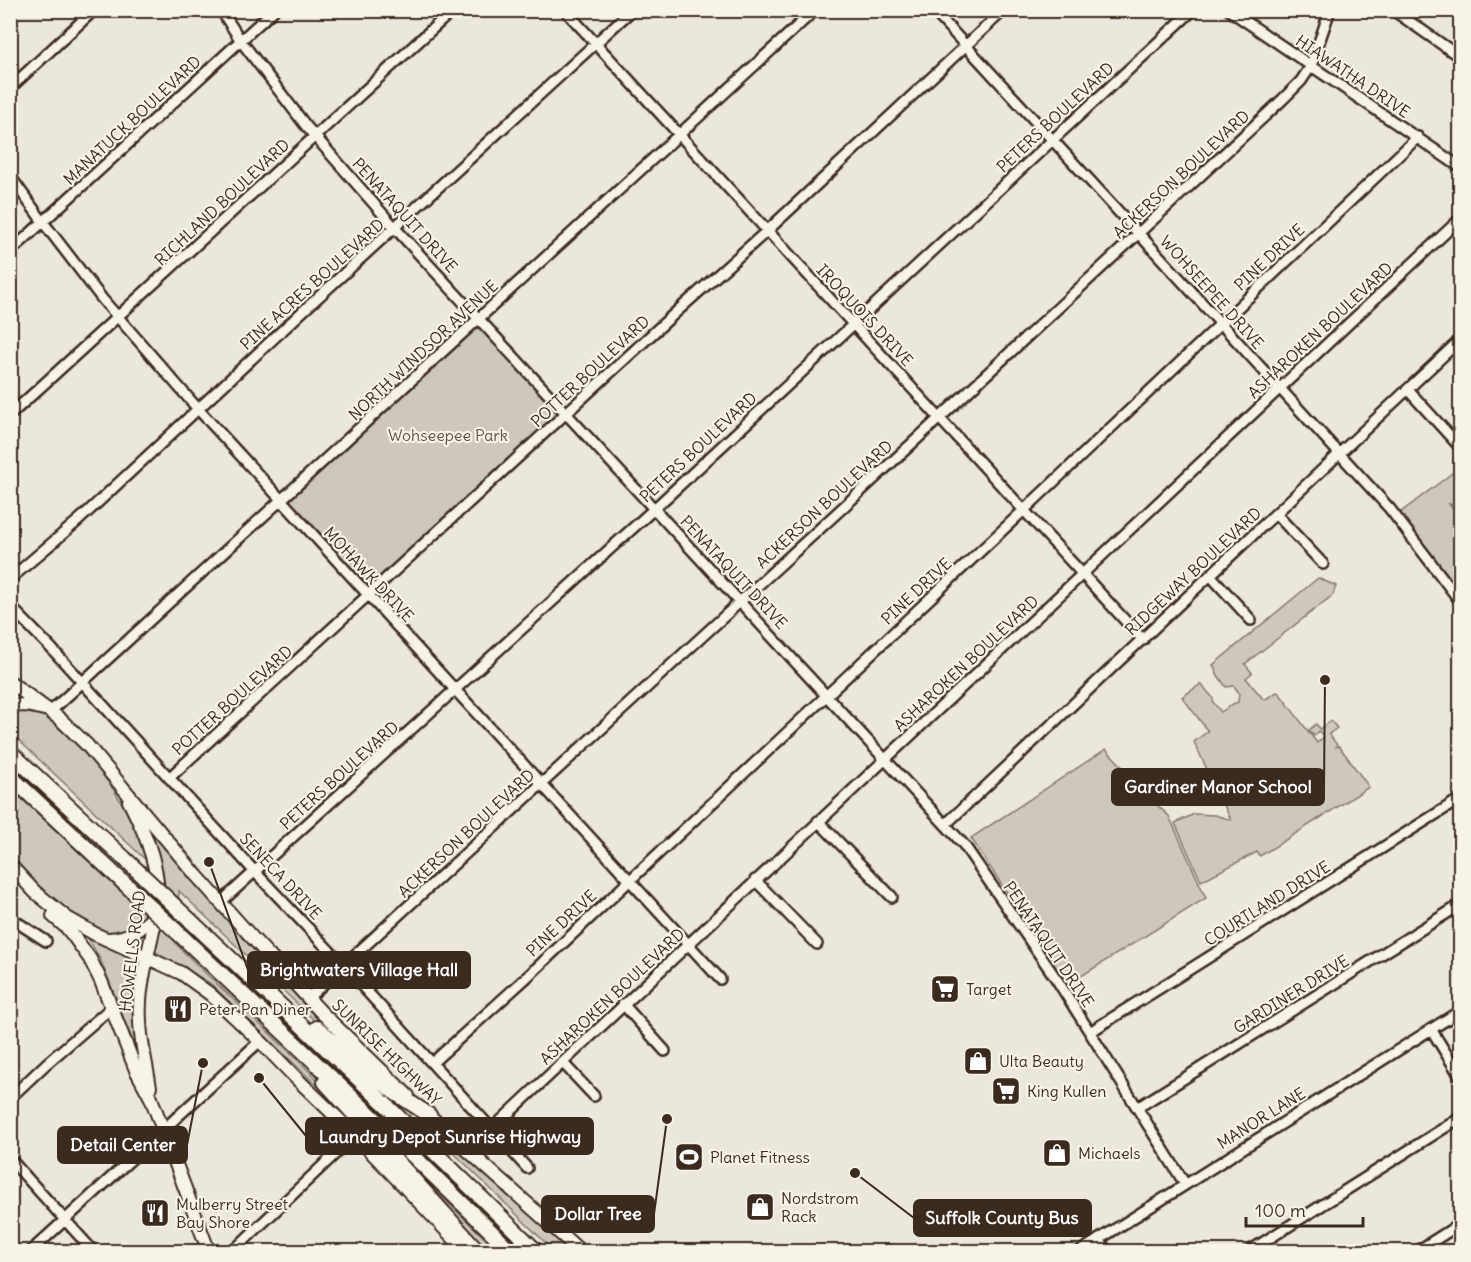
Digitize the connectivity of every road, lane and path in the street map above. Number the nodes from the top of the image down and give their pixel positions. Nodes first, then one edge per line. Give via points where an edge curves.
1 (94, 10) edge
2 (221, 10) edge
3 (274, 10) edge
4 (453, 10) edge
5 (565, 10) edge
6 (632, 10) edge
7 (815, 10) edge
8 (933, 10) edge
9 (1004, 10) edge
10 (1193, 10) edge
11 (1229, 10) edge
12 (1330, 10) edge
13 (1393, 10) edge
14 (241, 40) junction
15 (596, 45) junction
16 (966, 46) junction
17 (1461, 57) edge
18 (1311, 66) junction
19 (10, 88) edge
20 (680, 135) junction
21 (316, 136) junction
22 (1418, 137) junction
23 (1052, 140) junction
24 (1461, 167) edge
25 (10, 176) edge
26 (1461, 219) edge
27 (43, 222) junction
28 (395, 228) junction
29 (768, 230) junction
30 (1139, 234) junction
31 (10, 252) edge
32 (117, 318) junction
33 (480, 318) junction
34 (853, 324) junction
35 (1220, 324) junction
36 (1461, 340) edge
37 (1280, 388) junction
38 (1408, 390) junction
39 (198, 409) junction
40 (566, 414) junction
41 (10, 415) edge
42 (939, 417) junction
43 (1461, 447) edge
44 (1339, 453) junction
45 (282, 501) junction
46 (654, 508) junction
47 (1024, 510) junction
48 (1276, 514) junction
49 (1323, 564) dead end
50 (1083, 574) junction
51 (1210, 575) junction
52 (10, 579) edge
53 (369, 595) junction
54 (1461, 601) edge
55 (740, 602) junction
56 (10, 606) edge
57 (1251, 620) dead end
58 (1143, 639) junction
59 (10, 677) edge
60 (10, 682) edge
61 (82, 683) junction
62 (454, 690) junction
63 (29, 695) junction
64 (827, 696) junction
65 (10, 706) edge
66 (51, 711) junction
67 (10, 752) edge
68 (885, 759) junction
69 (10, 776) edge
70 (117, 778) junction
71 (169, 778) junction
72 (541, 784) junction
73 (1461, 799) edge
74 (818, 821) junction
75 (946, 824) junction
76 (10, 865) edge
77 (255, 872) junction
78 (629, 880) junction
79 (755, 880) junction
80 (35, 892) junction
81 (892, 897) dead end
82 (220, 903) junction
83 (1461, 905) edge
84 (156, 915) junction
85 (10, 923) edge
86 (108, 939) junction
87 (46, 941) dead end
88 (688, 944) junction
89 (817, 944) dead end
90 (146, 957) junction
91 (343, 965) junction
92 (720, 979) dead end
93 (253, 980) junction
94 (308, 998) junction
95 (623, 1004) junction
96 (112, 1007) junction
97 (1461, 1011) edge
98 (1431, 1029) junction
99 (283, 1032) junction
100 (1090, 1032) junction
101 (260, 1041) junction
102 (665, 1051) dead end
103 (432, 1063) junction
104 (563, 1063) junction
105 (1461, 1076) edge
106 (594, 1096) dead end
107 (10, 1098) edge
108 (151, 1098) junction
109 (1137, 1108) junction
110 (429, 1115) junction
111 (1461, 1118) edge
112 (163, 1129) junction
113 (492, 1129) junction
114 (355, 1135) junction
115 (10, 1159) edge
116 (527, 1168) dead end
117 (1185, 1184) junction
118 (65, 1219) junction
119 (1461, 1224) edge
120 (1099, 1239) junction
121 (30, 1251) edge
122 (94, 1251) edge
123 (209, 1251) edge
124 (232, 1251) edge
125 (467, 1251) edge
126 (479, 1251) edge
127 (512, 1251) edge
128 (537, 1251) edge
129 (581, 1251) edge
130 (1079, 1251) edge
131 (1107, 1251) edge
132 (1248, 1251) edge
133 (1416, 1251) edge

1 - 19 street
2 - 14 street, PENATAQUIT DRIVE
3 - 14 street, MANATUCK BOULEVARD
4 - 21 street, RICHLAND BOULEVARD
5 - 15 street, IROQUOIS DRIVE
6 - 15 street, PINE ACRES BOULEVARD
7 - 20 street, NORTH WINDSOR AVENUE
8 - 16 street, WOHSEEPEE DRIVE
9 - 16 street, POTTER BOULEVARD
10 - 23 street, PETERS BOULEVARD
11 - 18 street, HIAWATHA DRIVE
12 - 18 street, ACKERSON BOULEVARD
13 - 17 street
14 - 21 street, PENATAQUIT DRIVE
14 - 27 street, MANATUCK BOULEVARD
15 - 20 street, IROQUOIS DRIVE
15 - 28 street, PINE ACRES BOULEVARD
16 - 23 street, WOHSEEPEE DRIVE
16 - 29 street, POTTER BOULEVARD
18 - 22 street, HIAWATHA DRIVE
18 - 30 street, ACKERSON BOULEVARD via 1282,100
20 - 29 street, IROQUOIS DRIVE
20 - 33 street, NORTH WINDSOR AVENUE
21 - 28 street, PENATAQUIT DRIVE
21 - 32 street, RICHLAND BOULEVARD
22 - 24 street, HIAWATHA DRIVE
22 - 35 street, PINE DRIVE
23 - 30 street, WOHSEEPEE DRIVE
23 - 34 street, PETERS BOULEVARD
25 - 27 street, MOHAWK DRIVE
26 - 37 street, ASHAROKEN BOULEVARD
27 - 31 street, MANATUCK BOULEVARD
27 - 32 street, MOHAWK DRIVE
28 - 33 street, PENATAQUIT DRIVE
28 - 39 street, PINE ACRES BOULEVARD
29 - 34 street, IROQUOIS DRIVE
29 - 40 street, POTTER BOULEVARD
30 - 35 street, WOHSEEPEE DRIVE
30 - 42 street, ACKERSON BOULEVARD
32 - 39 street, MOHAWK DRIVE
32 - 41 street, RICHLAND BOULEVARD
33 - 40 street, PENATAQUIT DRIVE
33 - 45 street, NORTH WINDSOR AVENUE
34 - 42 street, IROQUOIS DRIVE
34 - 46 street, PETERS BOULEVARD
35 - 37 street, WOHSEEPEE DRIVE
35 - 47 street, PINE DRIVE
36 - 38 street, RIDGEWAY BOULEVARD
37 - 44 street, WOHSEEPEE DRIVE
37 - 50 street, ASHAROKEN BOULEVARD
38 - 43 street
38 - 44 street, RIDGEWAY BOULEVARD
39 - 45 street, MOHAWK DRIVE
39 - 52 street, PINE ACRES BOULEVARD
40 - 46 street, PENATAQUIT DRIVE
40 - 53 street, POTTER BOULEVARD
42 - 47 street, IROQUOIS DRIVE
42 - 55 street, ACKERSON BOULEVARD
44 - 48 street, RIDGEWAY BOULEVARD
44 - 54 street, WOHSEEPEE DRIVE
45 - 53 street, MOHAWK DRIVE
45 - 61 street, NORTH WINDSOR AVENUE
46 - 55 street, PENATAQUIT DRIVE
46 - 62 street, PETERS BOULEVARD
47 - 50 street, IROQUOIS DRIVE
47 - 64 street, PINE DRIVE
48 - 49 street
48 - 51 street, RIDGEWAY BOULEVARD
50 - 58 street, IROQUOIS DRIVE
50 - 68 street, ASHAROKEN BOULEVARD
51 - 57 street
51 - 58 street, RIDGEWAY BOULEVARD
53 - 62 street, MOHAWK DRIVE
53 - 71 street, POTTER BOULEVARD
55 - 64 street, PENATAQUIT DRIVE
55 - 72 street, ACKERSON BOULEVARD
56 - 61 street, SENECA DRIVE
58 - 75 street, RIDGEWAY BOULEVARD
59 - 63 main road
60 - 63 main road, SUNRISE HIGHWAY
61 - 66 street, NORTH WINDSOR AVENUE
61 - 71 street, SENECA DRIVE
62 - 72 street, MOHAWK DRIVE
62 - 77 street, PETERS BOULEVARD
63 - 66 main road, SUNRISE HIGHWAY
64 - 68 street, PENATAQUIT DRIVE
64 - 78 street, PINE DRIVE
65 - 66 main road
66 - 70 main road, SUNRISE HIGHWAY
67 - 93 highway, bridge
68 - 74 street, ASHAROKEN BOULEVARD
68 - 75 street, PENATAQUIT DRIVE
69 - 99 highway, bridge
70 - 82 main road, SUNRISE HIGHWAY
70 - 84 main road, HOWELLS ROAD via 143,830 153,861
71 - 77 street, SENECA DRIVE
72 - 78 street, MOHAWK DRIVE
72 - 91 street, ACKERSON BOULEVARD
73 - 100 street, COURTLAND DRIVE
74 - 79 street, ASHAROKEN BOULEVARD
74 - 81 street
75 - 100 street, PENATAQUIT DRIVE
76 - 80 main road
77 - 82 street, PETERS BOULEVARD
77 - 91 street, SENECA DRIVE
78 - 88 street, MOHAWK DRIVE
78 - 103 street, PINE DRIVE
79 - 88 street, ASHAROKEN BOULEVARD
79 - 89 street
80 - 86 main road via 67,918
80 - 96 main road, HOWELLS ROAD via 80,944
82 - 94 main road, SUNRISE HIGHWAY
83 - 109 street, GARDINER DRIVE
84 - 86 main road via 133,934
84 - 90 main road, HOWELLS ROAD
85 - 87 street via 15,921
86 - 90 main road
88 - 92 street, MOHAWK DRIVE
88 - 95 street, ASHAROKEN BOULEVARD
90 - 101 main road via 199,985
90 - 108 main road, HOWELLS ROAD via 139,1026
91 - 94 street, ACKERSON BOULEVARD
91 - 103 street, SENECA DRIVE
93 - 110 highway via 394,1092
93 - 128 highway
94 - 110 main road, SUNRISE HIGHWAY
95 - 102 street
95 - 104 street, ASHAROKEN BOULEVARD
96 - 107 street
96 - 108 main road, HOWELLS ROAD
97 - 98 street, MANOR LANE
98 - 105 street
98 - 117 street, MANOR LANE
99 - 126 highway
99 - 127 highway
100 - 109 street, PENATAQUIT DRIVE
101 - 112 street
101 - 114 main road
103 - 113 street, SENECA DRIVE
104 - 106 street
104 - 113 street, ASHAROKEN BOULEVARD
108 - 112 main road, HOWELLS ROAD
109 - 117 street, PENATAQUIT DRIVE
110 - 129 main road, SUNRISE HIGHWAY
111 - 132 street
112 - 118 street
112 - 123 main road, HOWELLS ROAD
113 - 116 street, SENECA DRIVE
114 - 124 street
114 - 125 main road
115 - 118 street
117 - 120 street, MANOR LANE
118 - 121 street
118 - 122 street
119 - 133 street
120 - 130 street, MANOR LANE
120 - 131 street

